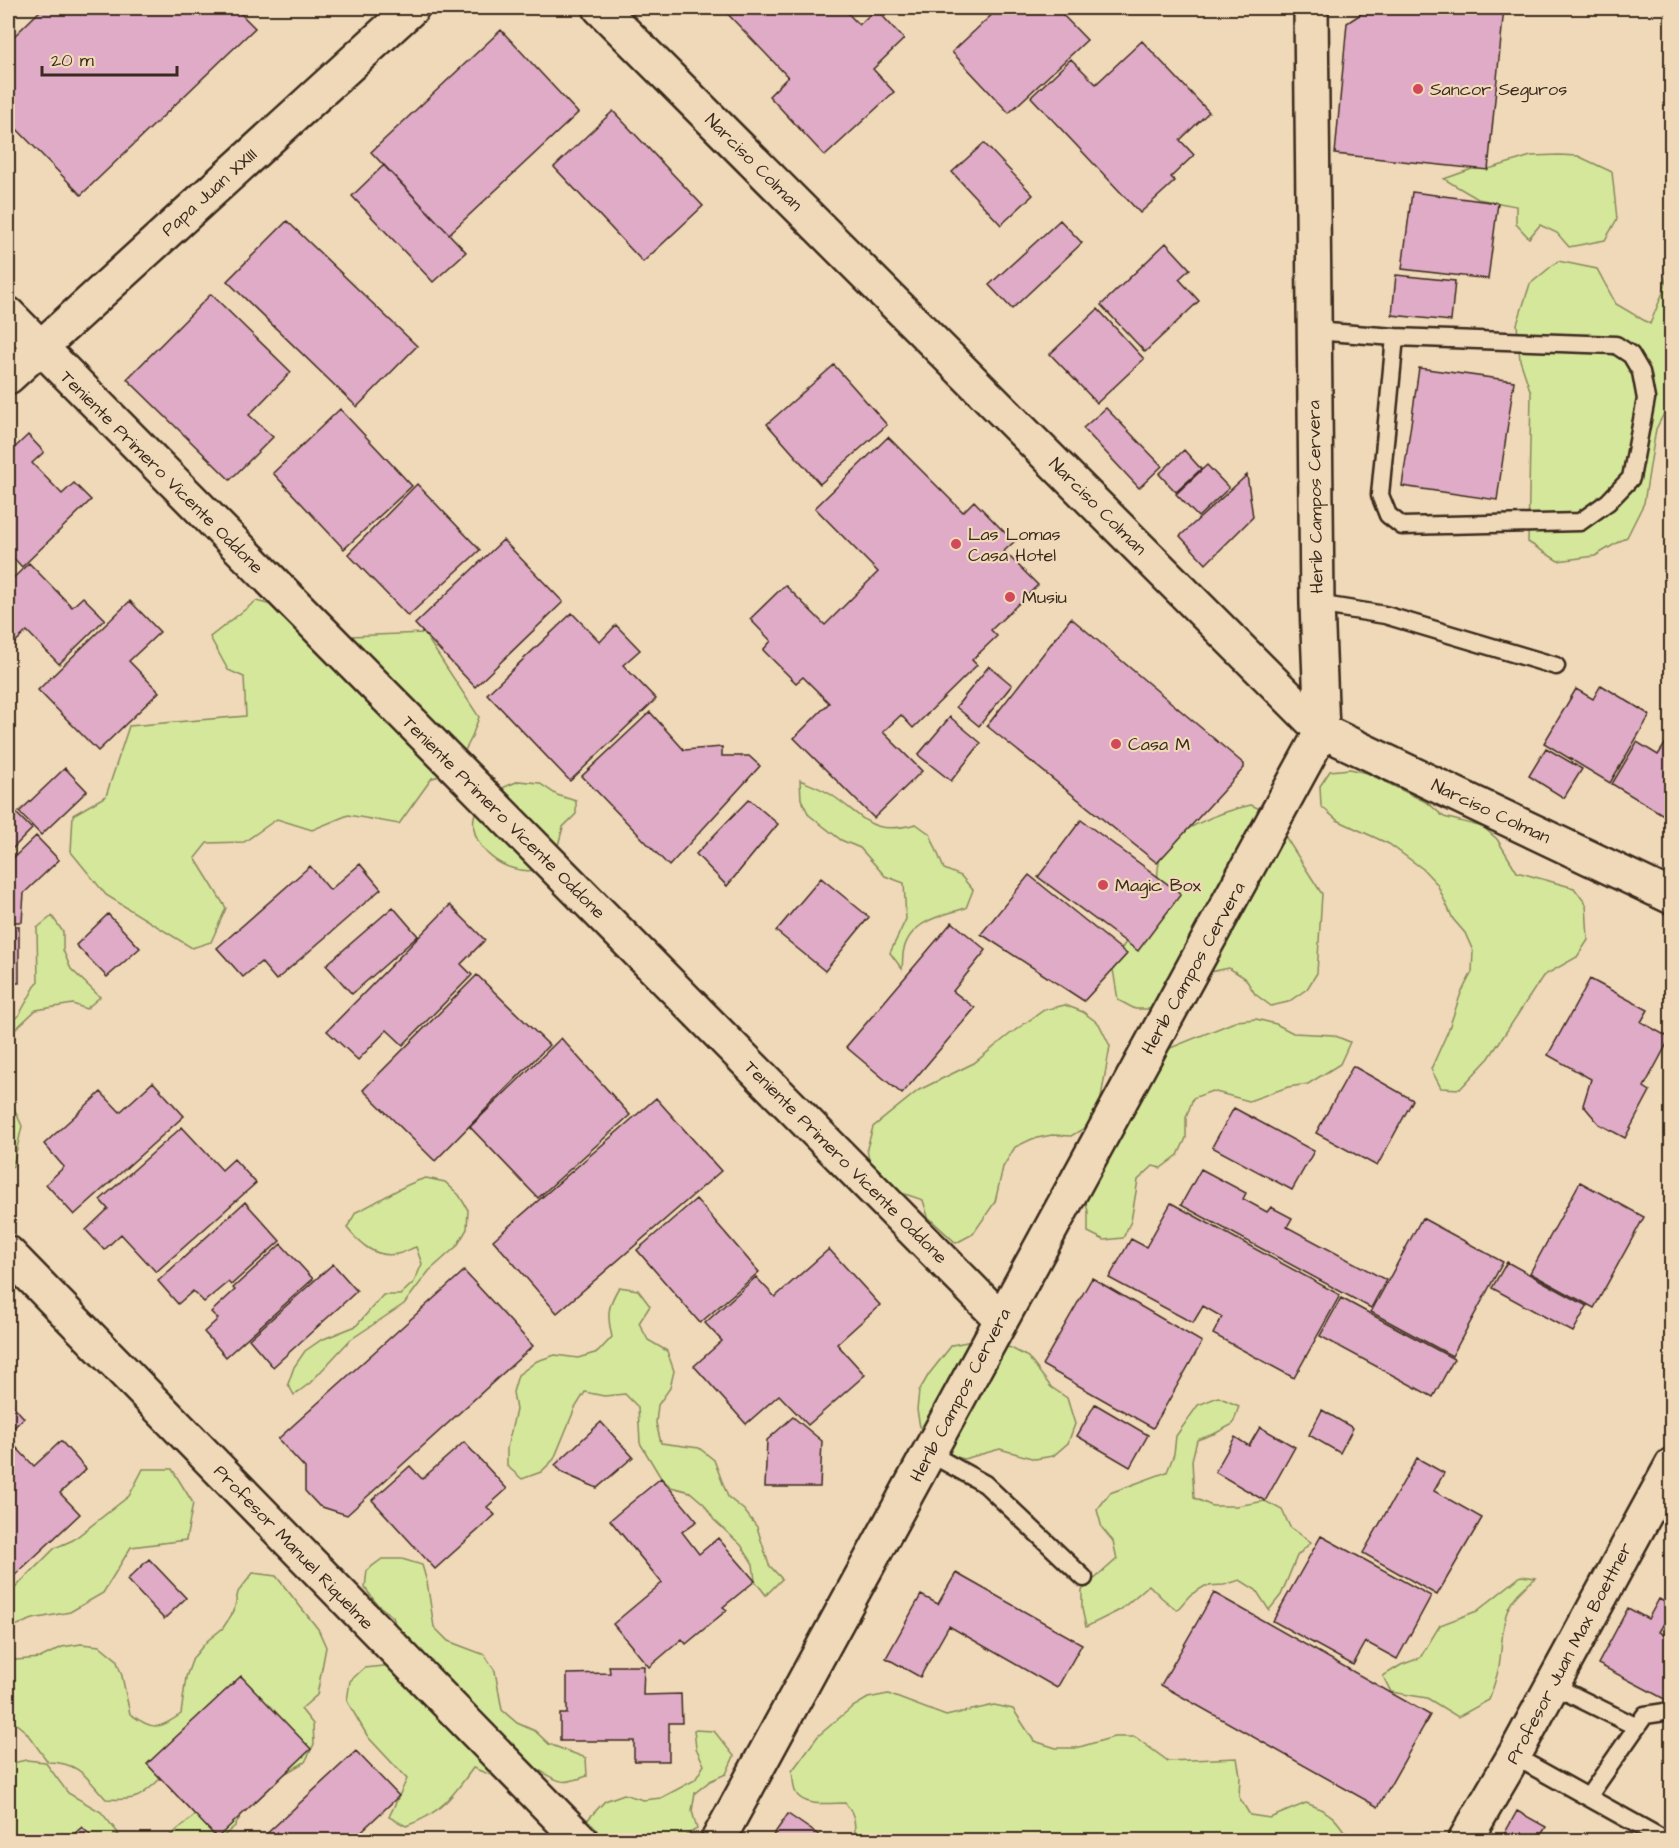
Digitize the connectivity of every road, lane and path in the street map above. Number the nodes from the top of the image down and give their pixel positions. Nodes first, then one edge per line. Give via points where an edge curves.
1 (412, 8) edge
2 (600, 8) edge
3 (1311, 8) edge
4 (8, 314) edge
5 (1314, 331) junction
6 (1395, 336) junction
7 (39, 347) junction
8 (8, 377) edge
9 (1317, 604) junction
10 (1556, 666) dead end
11 (1322, 730) junction
12 (1671, 897) edge
13 (8, 1253) edge
14 (1001, 1319) junction
15 (929, 1453) junction
16 (1671, 1465) edge
17 (1084, 1578) dead end
18 (1552, 1685) junction
19 (1671, 1714) edge
20 (1637, 1726) junction
21 (1514, 1756) junction
22 (1588, 1797) junction
23 (581, 1840) edge
24 (718, 1840) edge
25 (1466, 1840) edge
26 (1665, 1840) edge

1 - 7 street, Papa Juan XXIII
2 - 11 street, Narciso Colman
3 - 5 street, Herib Campos Cervera
4 - 7 street, Teniente Primero Vicente Oddone
5 - 6 lane
5 - 9 street, Herib Campos Cervera
6 - 6 lane via 1380,495 1388,514 1402,526 1580,522 1608,502 1630,478 1646,399 1641,372 1631,355 1617,345
7 - 8 street, Papa Juan XXIII
7 - 14 street, Teniente Primero Vicente Oddone
9 - 10 lane via 1385,615
9 - 11 street, Herib Campos Cervera
11 - 12 street, Narciso Colman
11 - 14 street, Herib Campos Cervera
13 - 23 street, Profesor Manuel Riquelme
14 - 15 street, Herib Campos Cervera
15 - 17 lane via 985,1484
15 - 24 street, Herib Campos Cervera
16 - 18 street, Profesor Juan Max Boettner
18 - 20 lane
18 - 21 street, Profesor Juan Max Boettner
19 - 20 lane via 1645,1715
20 - 22 lane
21 - 22 lane
21 - 25 street, Profesor Juan Max Boettner
22 - 26 lane

